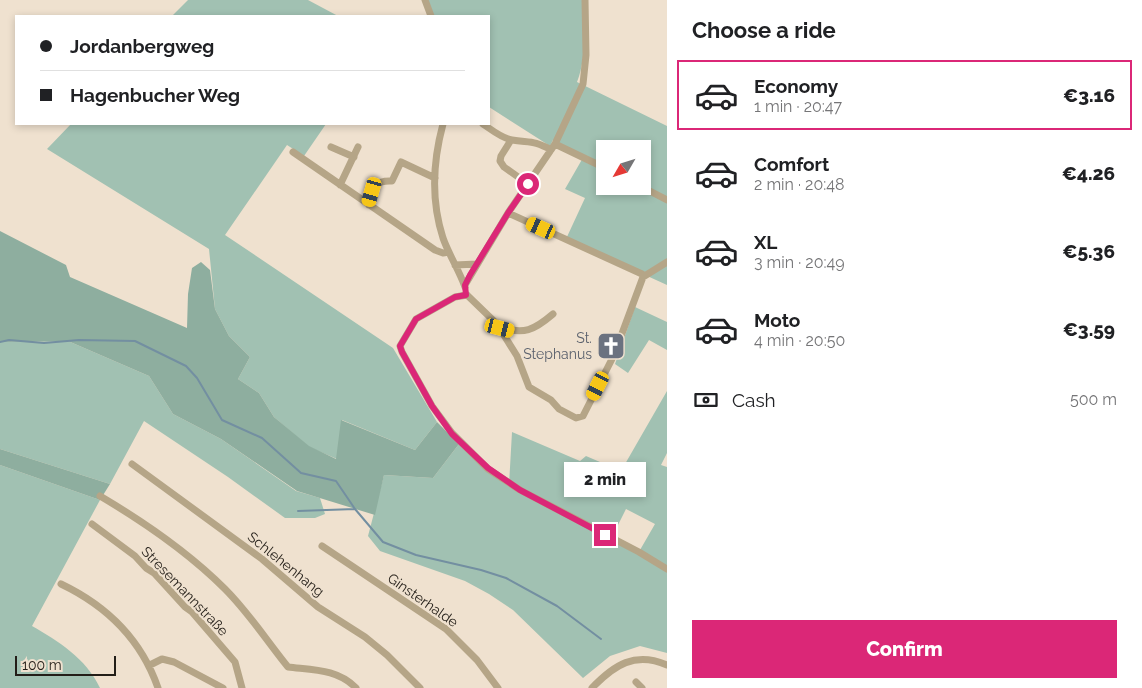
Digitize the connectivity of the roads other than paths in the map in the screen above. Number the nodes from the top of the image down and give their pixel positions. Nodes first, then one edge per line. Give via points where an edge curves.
1 (424, 0) edge
2 (585, 0) edge
3 (431, 15) edge
4 (443, 125) edge
5 (485, 125) edge
6 (511, 140) junction
7 (331, 147) dead end
8 (358, 147) dead end
9 (553, 147) junction
10 (293, 152) dead end
11 (354, 157) junction
12 (596, 164) edge
13 (435, 178) junction
14 (528, 184) junction
15 (340, 185) junction
16 (651, 192) edge
17 (667, 200) edge
18 (369, 205) junction
19 (508, 213) junction
20 (449, 252) junction
21 (667, 262) edge
22 (455, 264) junction
23 (477, 264) junction
24 (643, 276) junction
25 (465, 285) junction
26 (466, 295) junction
27 (553, 314) dead end
28 (500, 328) junction
29 (132, 464) dead end
30 (100, 496) dead end
31 (92, 524) dead end
32 (322, 546) dead end
33 (667, 569) edge
34 (61, 584) dead end
35 (150, 665) junction
36 (667, 665) edge
37 (636, 682) dead end
38 (158, 688) edge
39 (223, 688) edge
40 (242, 688) edge
41 (356, 688) edge
42 (420, 688) edge
43 (498, 688) edge
44 (592, 688) edge
45 (642, 688) edge

1 - 3 street
2 - 9 street via 583,84
4 - 13 street
5 - 6 street
6 - 9 street
6 - 14 street via 500,161
7 - 11 street
8 - 11 street
9 - 12 street
9 - 14 street
10 - 15 street
11 - 15 street
13 - 18 street via 401,162 392,181 376,185
13 - 20 street via 436,214
14 - 19 street
15 - 18 street
16 - 17 street
18 - 20 street via 435,250
19 - 23 street
19 - 24 street
20 - 22 street
21 - 24 street
22 - 23 street
22 - 25 street
23 - 25 street
24 - 28 street via 614,355 580,418 529,386 517,356
25 - 26 street
26 - 28 street
26 - 33 street via 455,297 416,319 400,346 432,406 452,434 496,474 520,490
27 - 28 street via 540,325 523,332
29 - 42 street, Schlehenhang via 262,559 318,607 380,649
30 - 41 street via 160,535 209,574 226,590 288,667 334,674
31 - 40 street, Stresemannstraße via 135,556 192,612 235,662
32 - 43 street, Ginsterhalde via 446,629 477,660
34 - 35 street via 79,592 113,618
35 - 38 street
35 - 39 street via 162,659 174,662
36 - 44 street via 641,658 629,661 604,676
37 - 45 street

